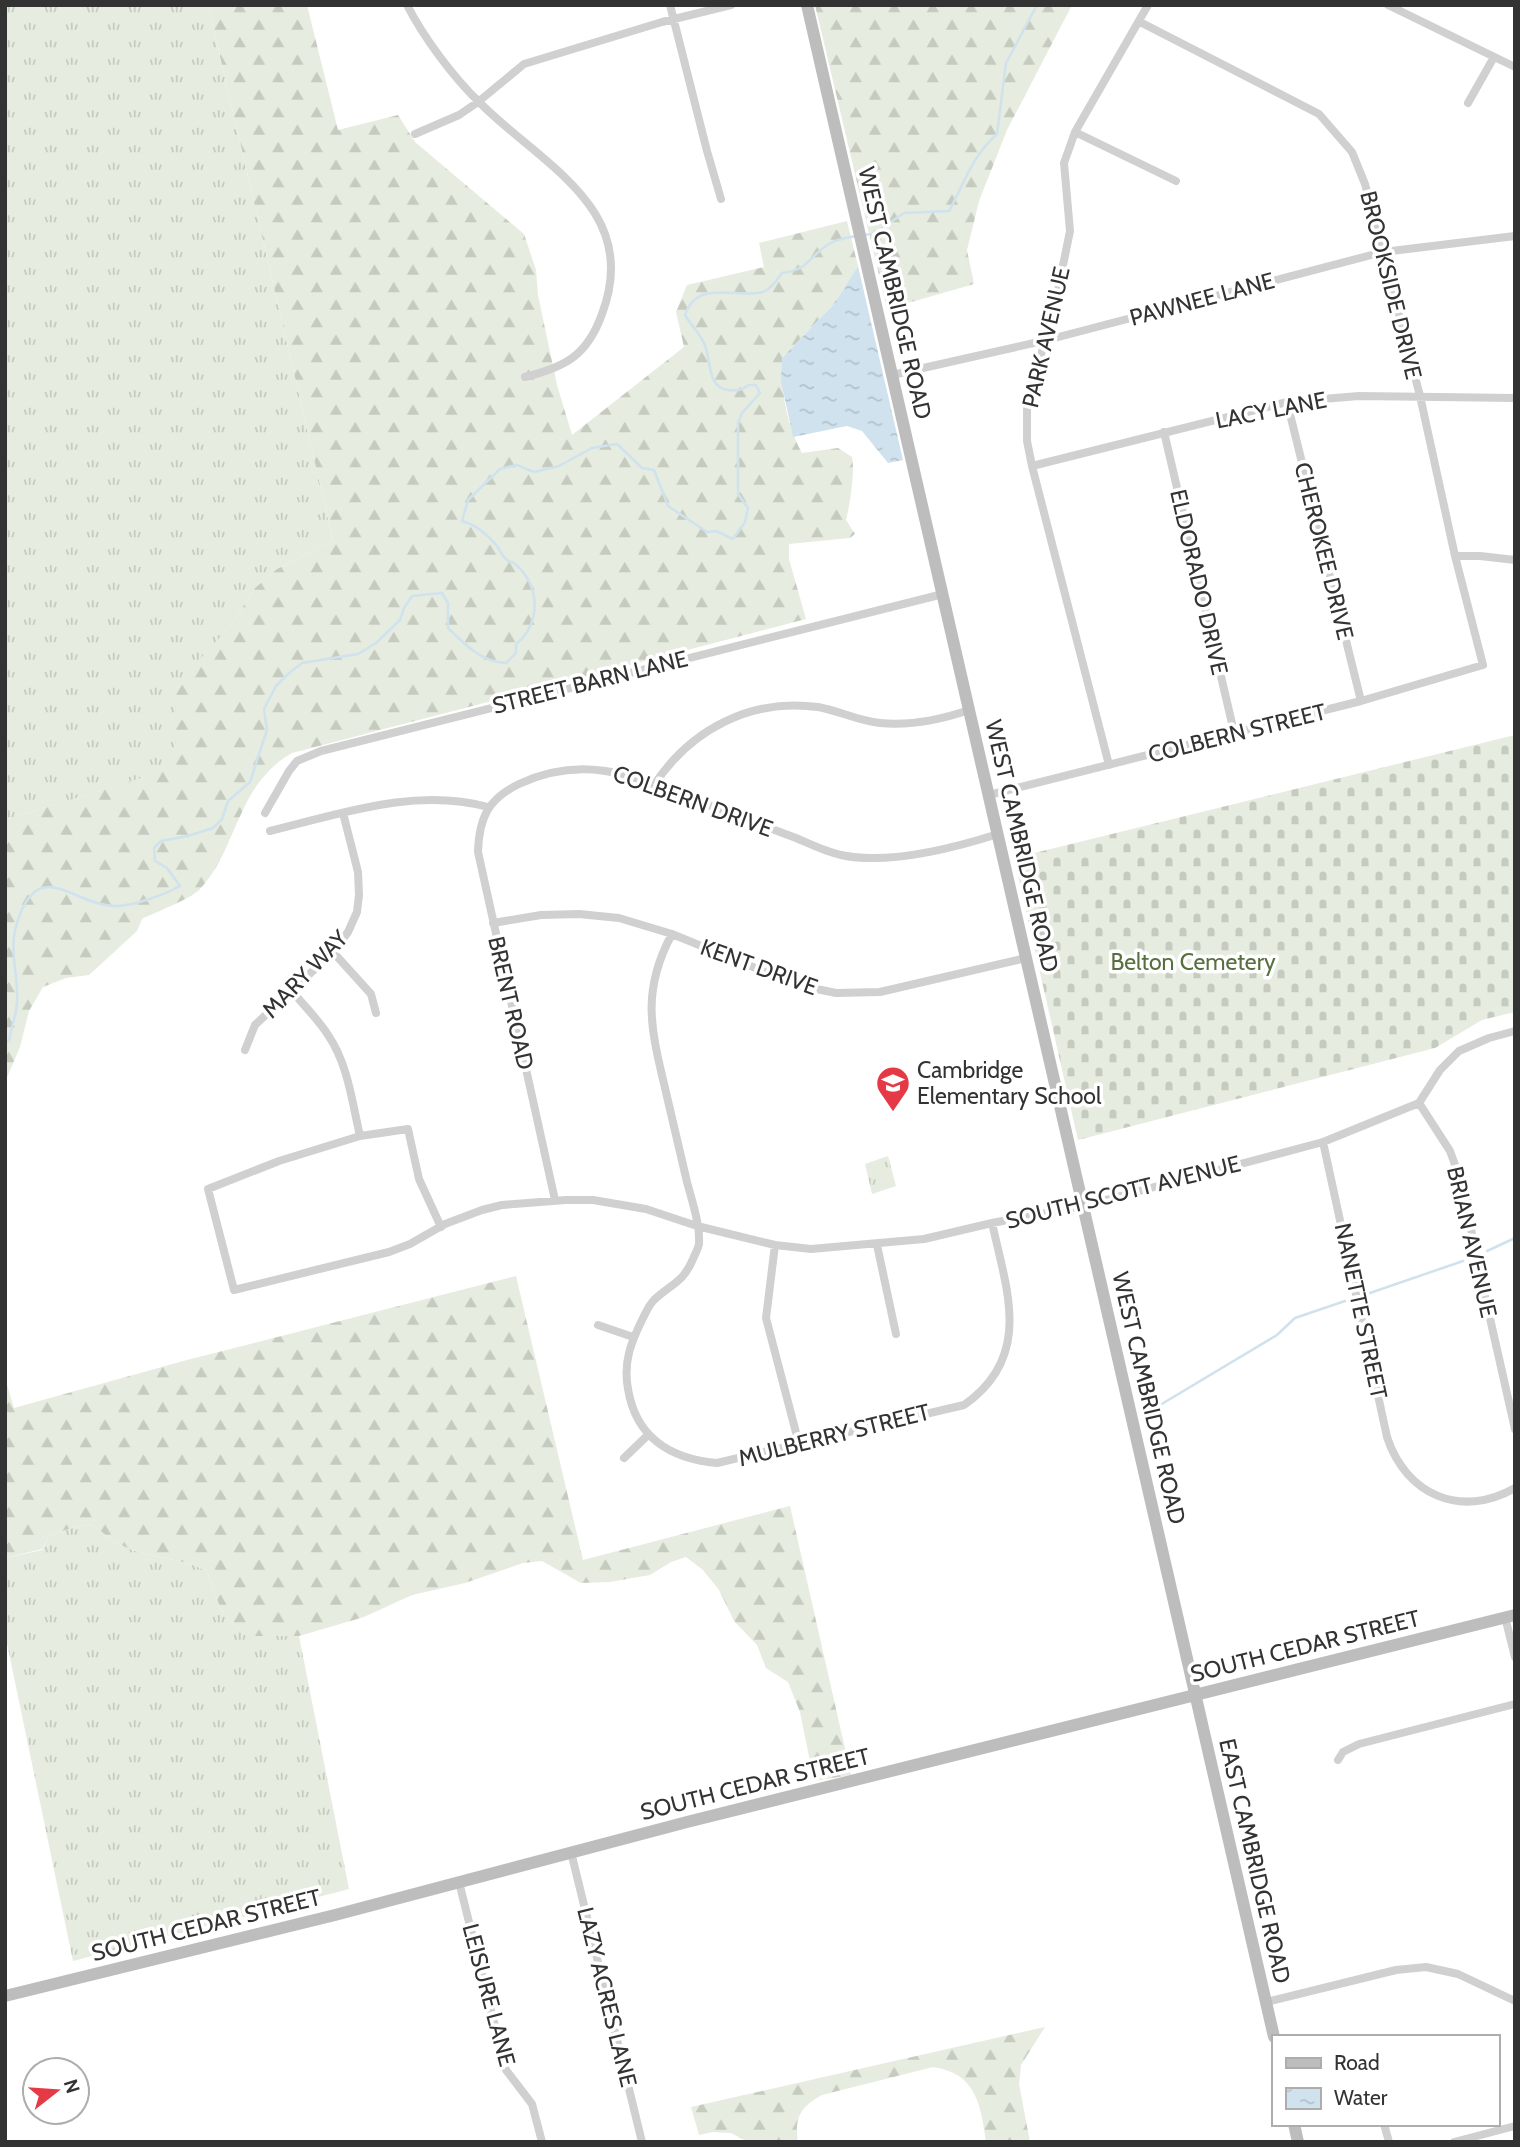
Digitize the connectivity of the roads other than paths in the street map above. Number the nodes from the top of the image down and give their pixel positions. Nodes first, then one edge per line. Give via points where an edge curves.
1 (407, 5) edge
2 (670, 5) edge
3 (732, 5) edge
4 (807, 5) edge
5 (1149, 5) edge
6 (1388, 5) edge
7 (673, 19) junction
8 (1140, 22) junction
9 (1494, 57) junction
10 (1515, 67) edge
11 (478, 102) junction
12 (1468, 103) dead end
13 (1075, 132) junction
14 (415, 134) dead end
15 (1176, 181) dead end
16 (721, 199) dead end
17 (1515, 236) edge
18 (1383, 251) junction
19 (1047, 340) junction
20 (892, 375) junction
21 (525, 377) dead end
22 (1420, 396) junction
23 (1515, 398) edge
24 (1287, 402) junction
25 (1164, 432) junction
26 (1032, 466) junction
27 (1455, 556) junction
28 (1515, 560) edge
29 (943, 594) junction
30 (1483, 665) joint
31 (1361, 701) junction
32 (969, 710) junction
33 (1234, 733) junction
34 (1109, 765) junction
35 (654, 785) junction
36 (989, 795) junction
37 (488, 807) junction
38 (265, 813) dead end
39 (343, 813) junction
40 (270, 831) dead end
41 (998, 834) junction
42 (493, 923) junction
43 (673, 934) junction
44 (333, 952) junction
45 (1026, 957) junction
46 (293, 992) junction
47 (376, 1013) dead end
48 (1515, 1031) edge
49 (245, 1050) dead end
50 (1419, 1103) junction
51 (360, 1136) junction
52 (1324, 1142) junction
53 (555, 1200) junction
54 (1083, 1206) junction
55 (992, 1223) junction
56 (697, 1226) junction
57 (441, 1227) junction
58 (775, 1245) junction
59 (877, 1245) junction
60 (598, 1325) dead end
61 (896, 1334) dead end
62 (634, 1338) junction
63 (1515, 1429) edge
64 (648, 1435) junction
65 (799, 1444) junction
66 (624, 1458) dead end
67 (1515, 1488) edge
68 (1510, 1616) edge
69 (1515, 1657) edge
70 (1195, 1696) junction
71 (1515, 1704) edge
72 (1338, 1760) dead end
73 (571, 1852) junction
74 (459, 1882) junction
75 (5, 1996) edge
76 (1515, 2001) edge
77 (1266, 2002) junction
78 (1274, 2035) edge
79 (1515, 2126) edge
80 (542, 2142) edge
81 (642, 2142) edge
82 (1454, 2142) edge

1 - 11 street via 421,32
2 - 7 street
3 - 7 street
4 - 20 street, WEST CAMBRIDGE ROAD
5 - 8 street, PARK AVENUE
6 - 9 street
7 - 11 street via 524,64
7 - 16 street
8 - 13 street, PARK AVENUE
8 - 18 street, BROOKSIDE DRIVE via 1319,114 1352,152
9 - 10 street
9 - 12 street
11 - 14 street
11 - 21 street via 578,189 600,219 610,252 607,301 592,335 568,363
13 - 15 street
13 - 19 street, PARK AVENUE via 1064,163 1070,231
17 - 18 street, PAWNEE LANE
18 - 19 street, PAWNEE LANE
18 - 22 street, BROOKSIDE DRIVE
19 - 20 street, PAWNEE LANE
19 - 26 street, PARK AVENUE via 1027,405
20 - 29 street, WEST CAMBRIDGE ROAD
22 - 23 street, LACY LANE
22 - 24 street, LACY LANE
22 - 27 street, BROOKSIDE DRIVE
24 - 25 street, LACY LANE
24 - 31 street, CHEROKEE DRIVE
25 - 26 street, LACY LANE
25 - 33 street, ELDORADO DRIVE
26 - 34 street, PARK AVENUE
27 - 28 street
27 - 30 street, BROOKSIDE DRIVE
29 - 32 street, WEST CAMBRIDGE ROAD
29 - 38 street, STREET BARN LANE via 321,751 298,761
30 - 31 street, COLBERN STREET
31 - 33 street, COLBERN STREET
32 - 35 street via 903,724 861,720 811,707 763,708 706,731 676,755
32 - 36 street, WEST CAMBRIDGE ROAD
33 - 34 street, COLBERN STREET
34 - 36 street, COLBERN STREET
35 - 37 street, COLBERN DRIVE via 610,770 568,769 516,786
35 - 41 street, COLBERN DRIVE via 841,855 929,852
36 - 41 street, WEST CAMBRIDGE ROAD
37 - 39 street via 431,799
37 - 42 street, BRENT ROAD via 478,833 478,852
39 - 40 street
39 - 44 street, MARY WAY via 359,895 348,932
41 - 45 street, WEST CAMBRIDGE ROAD
42 - 43 street, KENT DRIVE via 579,914 620,918
42 - 53 street, BRENT ROAD
43 - 45 street, KENT DRIVE via 797,985 836,993 873,993
43 - 56 street via 654,979 652,1034
44 - 46 street, MARY WAY
44 - 47 street via 371,994
45 - 54 street, WEST CAMBRIDGE ROAD
46 - 49 street, MARY WAY via 255,1025
46 - 51 street via 329,1035 348,1083
48 - 50 street via 1459,1051
50 - 52 street, SOUTH SCOTT AVENUE
50 - 63 street, BRIAN AVENUE via 1450,1152 1466,1198
51 - 57 street via 408,1129 419,1179
51 - 57 street via 208,1189 234,1290 389,1251
52 - 54 street, SOUTH SCOTT AVENUE
52 - 67 street, NANETTE STREET via 1387,1437 1398,1463 1430,1493 1460,1502 1490,1499
53 - 56 street, SOUTH SCOTT AVENUE via 593,1200 640,1208
53 - 57 street via 502,1205
54 - 55 street, SOUTH SCOTT AVENUE
54 - 70 street, WEST CAMBRIDGE ROAD
55 - 59 street, SOUTH SCOTT AVENUE via 924,1240
55 - 65 street, MULBERRY STREET via 1011,1326 1000,1363 986,1387 964,1405
56 - 58 street, SOUTH SCOTT AVENUE
56 - 62 street via 699,1246 688,1271 651,1302
58 - 59 street, SOUTH SCOTT AVENUE via 811,1249
58 - 65 street via 766,1318
59 - 61 street
60 - 62 street
62 - 64 street via 626,1364 628,1391
64 - 65 street, MULBERRY STREET via 682,1457 717,1463
64 - 66 street
68 - 69 street
68 - 70 street, SOUTH CEDAR STREET
70 - 73 street, SOUTH CEDAR STREET
70 - 77 street, EAST CAMBRIDGE ROAD
71 - 72 street via 1359,1744
73 - 74 street, SOUTH CEDAR STREET
73 - 81 street, LAZY ACRES LANE
74 - 75 street, SOUTH CEDAR STREET
74 - 80 street, LEISURE LANE via 506,2070 532,2104
76 - 77 street via 1458,1974 1426,1967
77 - 78 street, EAST CAMBRIDGE ROAD
79 - 82 street

